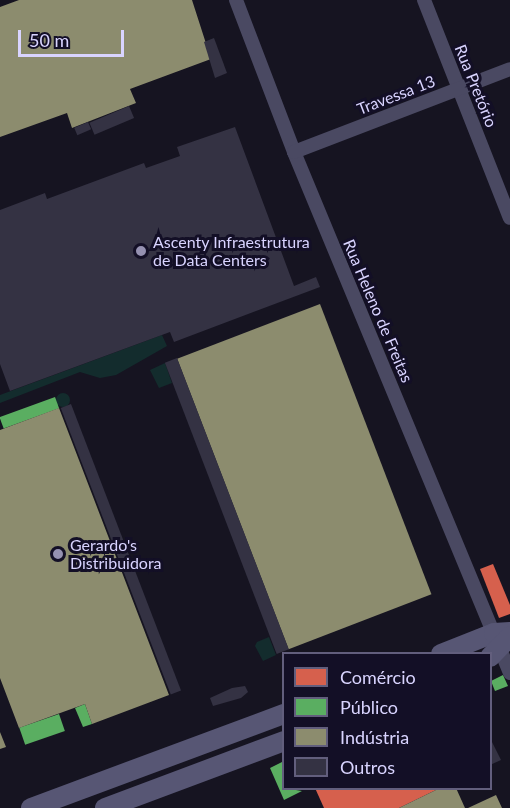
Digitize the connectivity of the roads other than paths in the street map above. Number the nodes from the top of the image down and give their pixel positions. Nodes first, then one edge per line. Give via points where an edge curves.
1 (236, 0) edge
2 (424, 0) edge
3 (510, 69) edge
4 (459, 88) junction
5 (294, 152) junction
6 (510, 218) edge
7 (500, 641) edge
8 (450, 652) edge
9 (510, 673) edge
10 (282, 715) edge
11 (282, 742) edge
12 (31, 808) edge
13 (105, 808) edge

1 - 5 street, Rua Heleno de Freitas
2 - 4 street, Rua Pretório
3 - 4 street, Travessa 13
4 - 5 street, Travessa 13
4 - 6 street, Rua Pretório
5 - 7 street, Rua Heleno de Freitas
7 - 8 main road
7 - 9 street, Rua Heleno de Freitas
10 - 12 main road
11 - 13 main road

